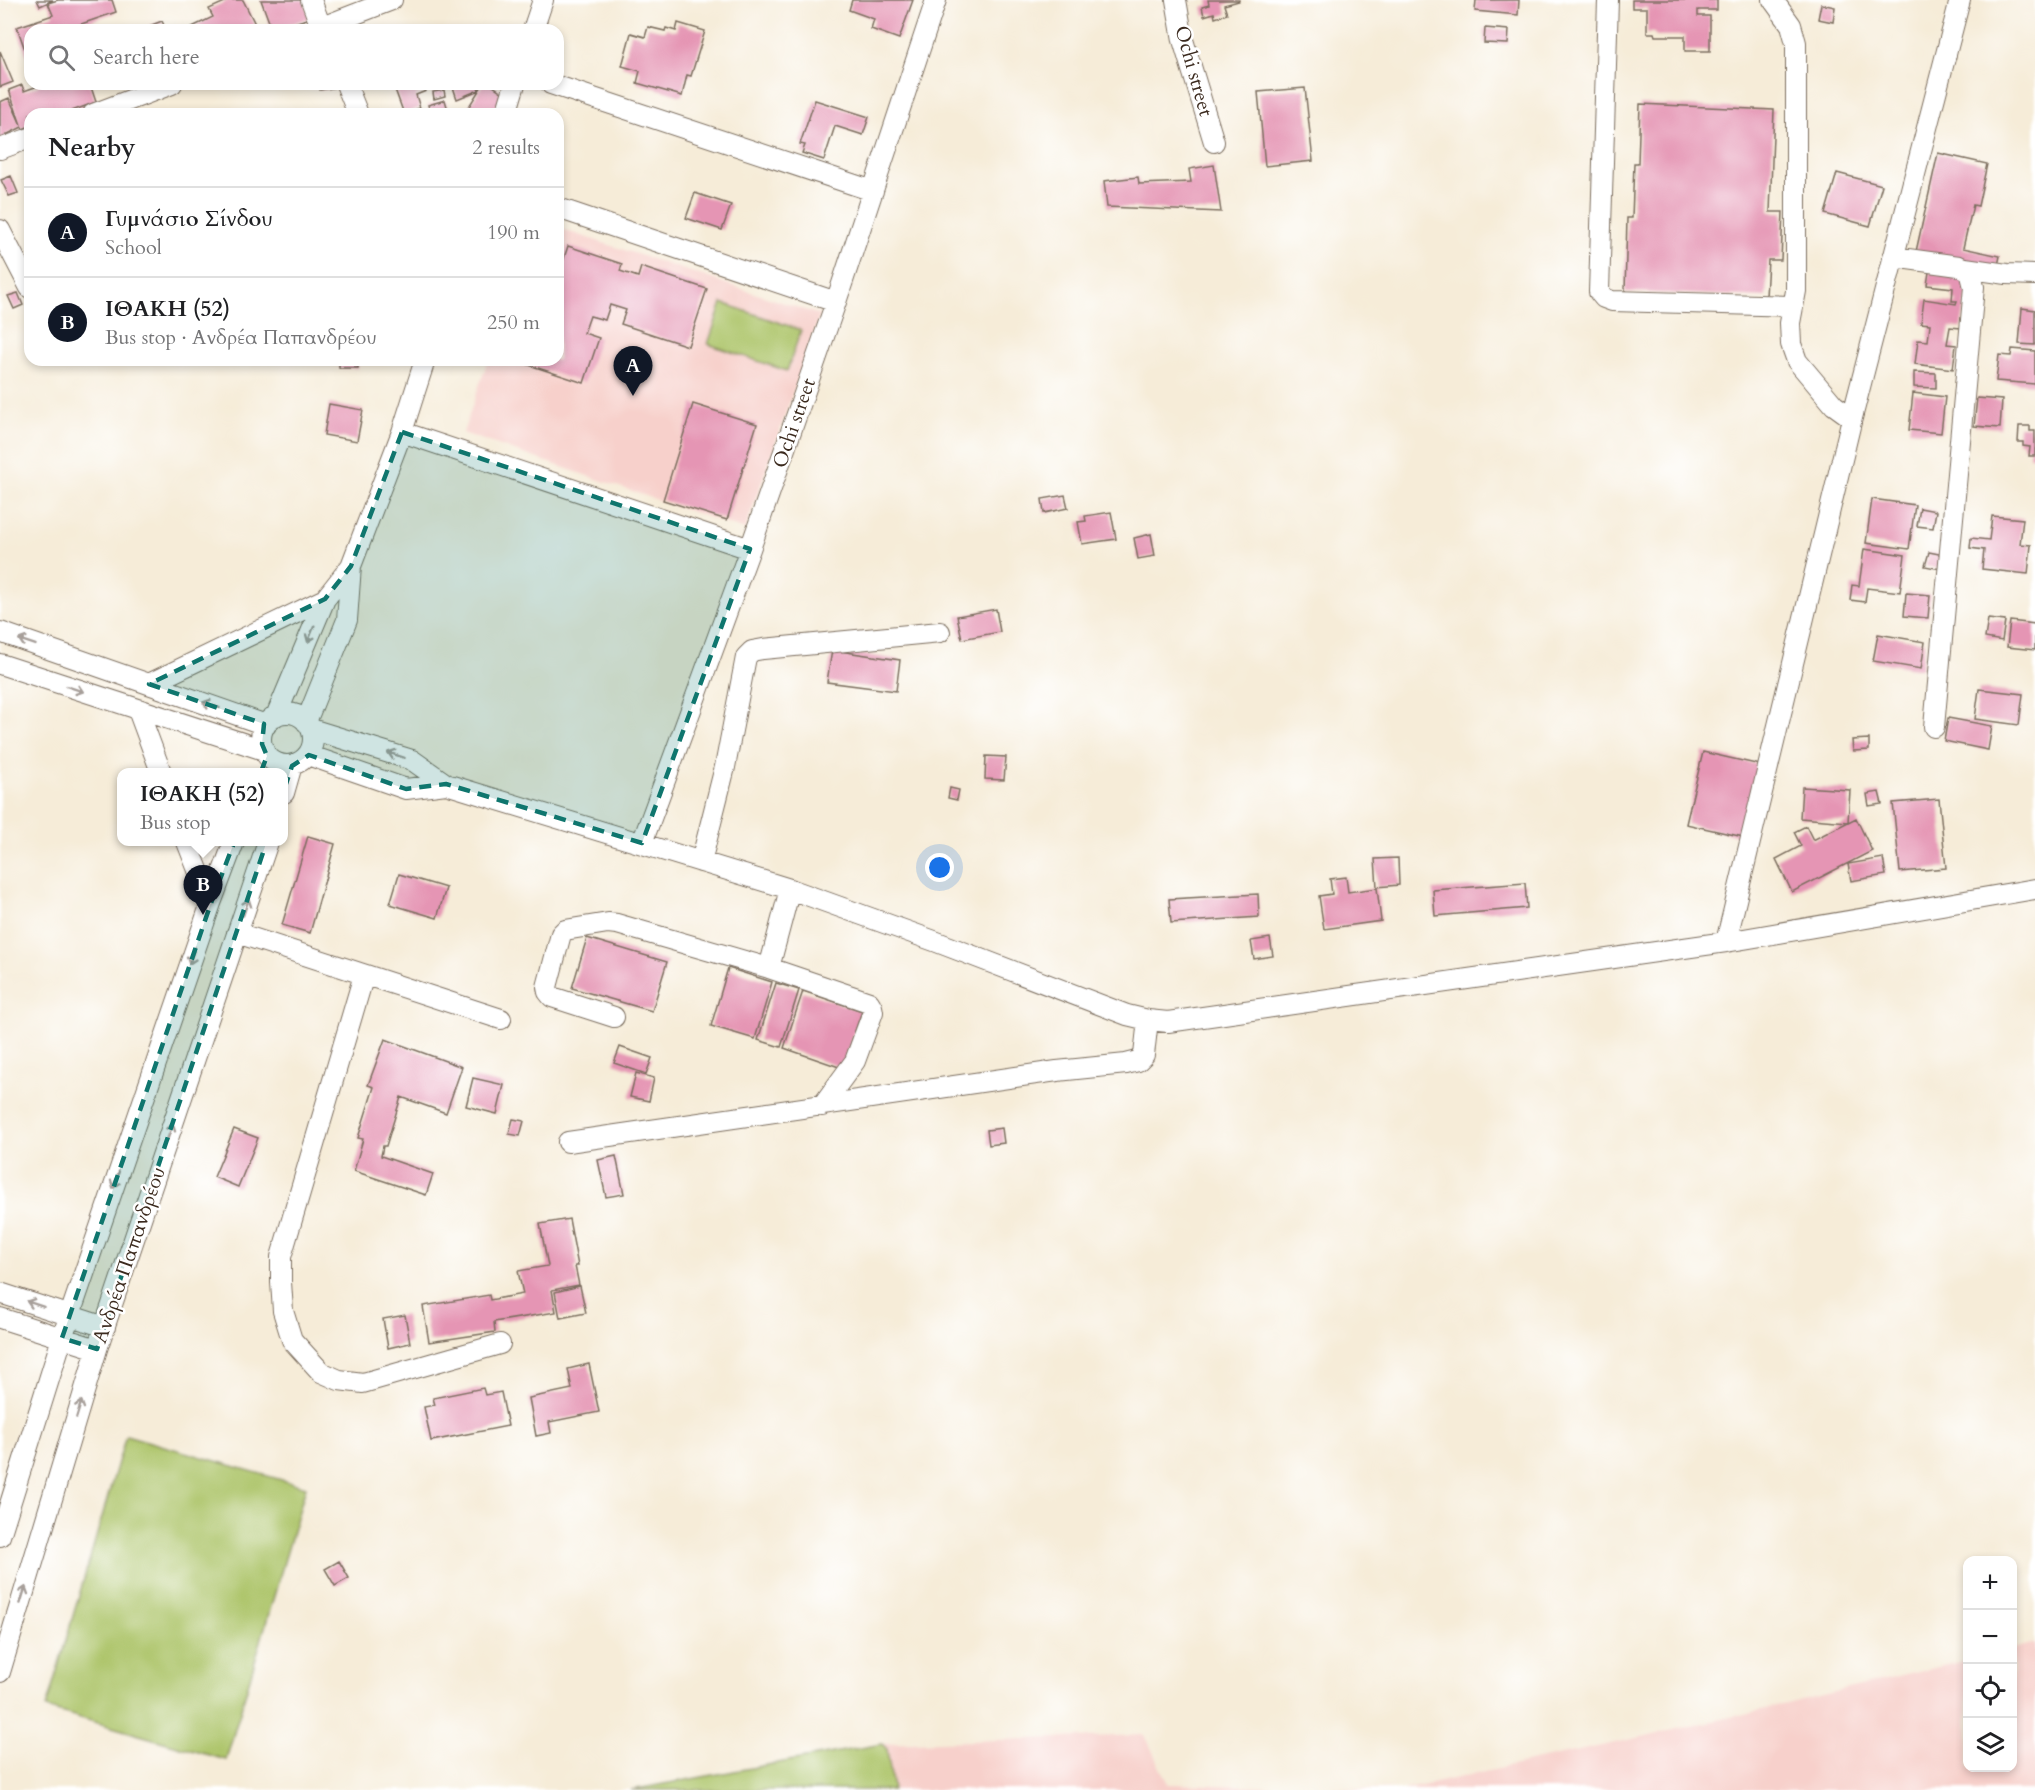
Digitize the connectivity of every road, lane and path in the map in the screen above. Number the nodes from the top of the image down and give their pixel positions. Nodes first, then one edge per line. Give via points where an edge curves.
1 (311, 0) edge
2 (393, 0) edge
3 (543, 0) edge
4 (936, 0) edge
5 (1176, 0) edge
6 (1608, 0) edge
7 (1773, 0) edge
8 (1960, 0) edge
9 (318, 24) edge
10 (332, 24) edge
11 (535, 24) edge
12 (564, 88) edge
13 (156, 90) edge
14 (348, 90) edge
15 (513, 90) edge
16 (109, 108) edge
17 (356, 108) edge
18 (508, 108) edge
19 (24, 140) edge
20 (1214, 142) dead end
21 (0, 149) edge
22 (873, 191) junction
23 (564, 210) edge
24 (0, 230) edge
25 (1893, 257) junction
26 (1965, 268) junction
27 (2035, 275) edge
28 (24, 276) edge
29 (836, 302) junction
30 (1793, 306) junction
31 (423, 366) edge
32 (1852, 418) junction
33 (402, 432) junction
34 (750, 549) junction
35 (351, 566) junction
36 (325, 599) junction
37 (0, 632) edge
38 (940, 632) dead end
39 (0, 664) edge
40 (149, 684) junction
41 (138, 710) junction
42 (271, 720) junction
43 (309, 726) junction
44 (1934, 727) dead end
45 (264, 760) edge
46 (300, 760) junction
47 (160, 768) edge
48 (446, 784) junction
49 (288, 785) edge
50 (642, 843) junction
51 (189, 846) edge
52 (232, 846) edge
53 (267, 846) edge
54 (701, 862) junction
55 (790, 889) junction
56 (2035, 889) edge
57 (210, 903) junction
58 (237, 933) junction
59 (1726, 942) junction
60 (769, 968) junction
61 (364, 975) junction
62 (614, 1017) dead end
63 (501, 1019) dead end
64 (1148, 1020) junction
65 (822, 1106) junction
66 (568, 1142) dead end
67 (0, 1293) edge
68 (69, 1315) junction
69 (0, 1318) edge
70 (105, 1327) junction
71 (62, 1338) junction
72 (500, 1344) dead end
73 (97, 1349) junction
74 (0, 1536) edge
75 (0, 1672) edge

1 - 9 street
2 - 10 street
3 - 11 street
4 - 22 street, Ochi street
5 - 20 street, Ochi street via 1183,40
6 - 30 street via 1599,292 1612,301
7 - 30 street via 1791,25 1796,43
8 - 25 street
12 - 22 street
13 - 16 street
14 - 17 street
15 - 18 street
19 - 21 street
22 - 29 street, Ochi street
23 - 29 street
24 - 28 street
25 - 26 street
25 - 32 street
26 - 27 street
26 - 44 street via 1970,271 1974,287
29 - 34 street, Ochi street
30 - 32 street via 1791,344 1797,361 1834,405
31 - 33 street
32 - 59 street
33 - 34 street
33 - 35 street
34 - 50 street, Ochi street
35 - 36 street
35 - 43 street via 347,620
36 - 40 street
36 -> 42 street
40 -> 37 street
38 - 54 street via 752,651 746,657 725,767
39 -> 41 street
42 -> 40 street
41 - 45 street
41 - 47 street
42 - 43 street via 292,714
42 - 45 street via 261,737
43 - 46 street via 312,747
48 -> 43 street via 412,760
45 - 46 street via 283,765
46 - 48 street via 406,789
46 - 49 street
48 - 50 street
50 - 54 street
51 - 57 street
52 - 57 street, Ανδρέα Παπανδρέου
58 -> 53 street, Ανδρέα Παπανδρέου
54 - 55 street
55 - 60 street
55 - 64 street
56 - 59 street
57 -> 68 street, Ανδρέα Παπανδρέου
58 - 61 street
70 -> 58 street, Ανδρέα Παπανδρέου
59 - 64 street via 1168,1022
60 - 62 street via 617,924 565,930 548,992 552,997
60 - 65 street via 869,1002 872,1007 855,1061
61 - 63 street
61 - 72 street via 281,1257 283,1311 292,1340 321,1371 339,1380 363,1383
64 - 65 street via 1144,1056 1138,1061
65 - 66 street
68 -> 67 street
68 - 70 street
68 - 71 street, Ανδρέα Παπανδρέου
69 - 71 street
70 - 73 street, Ανδρέα Παπανδρέου
71 - 73 street
71 - 74 street, Ανδρέα Παπανδρέου
75 -> 73 street, Ανδρέα Παπανδρέου

